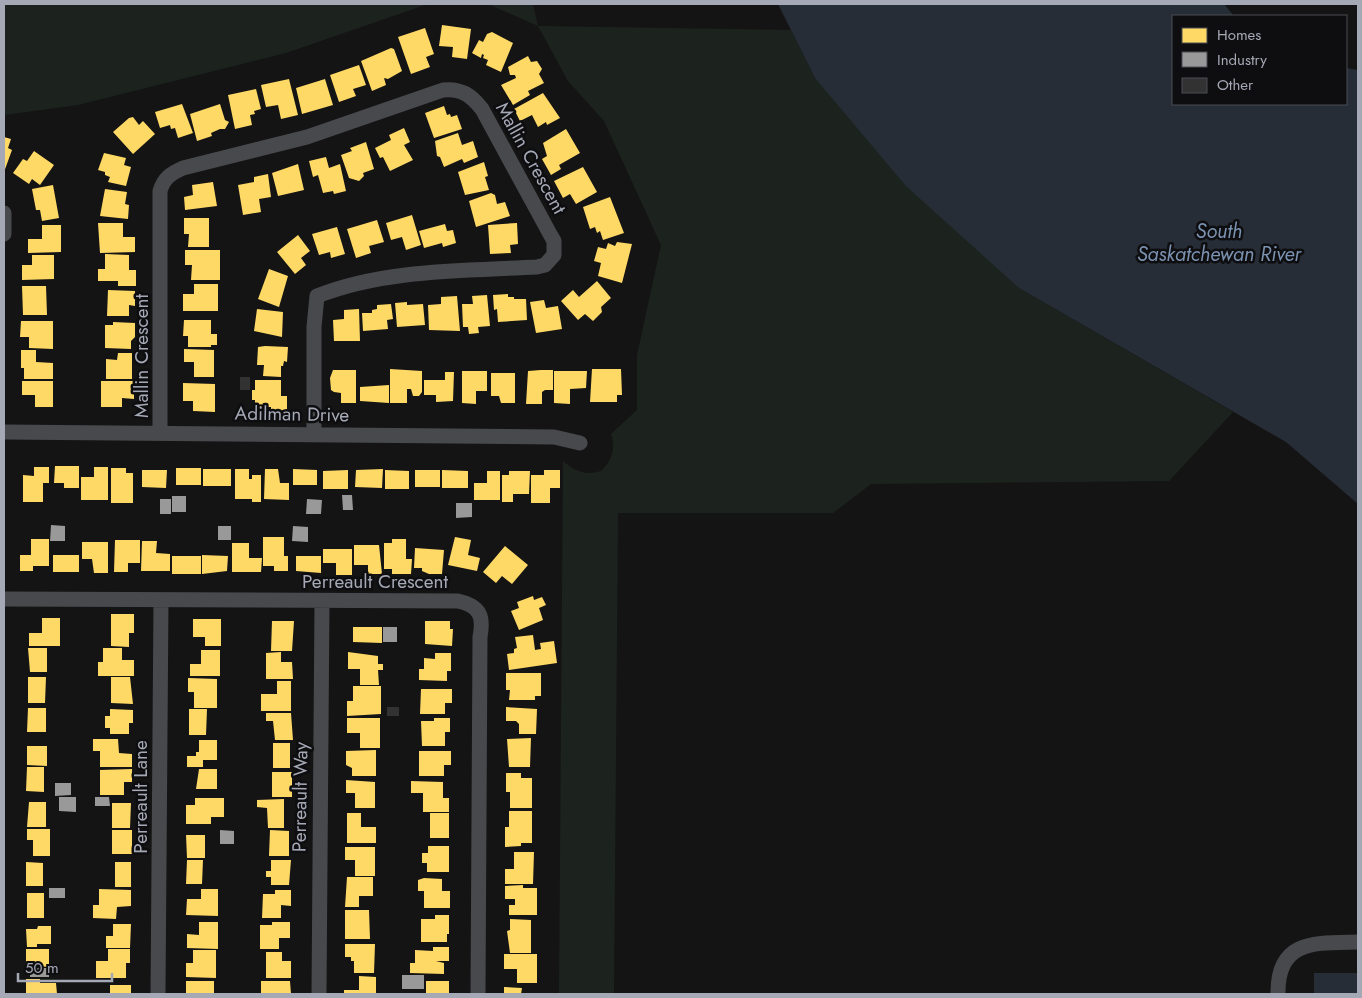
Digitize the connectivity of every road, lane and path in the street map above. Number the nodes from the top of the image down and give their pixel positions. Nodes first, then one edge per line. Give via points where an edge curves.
1 (4, 213) edge
2 (4, 234) edge
3 (4, 432) edge
4 (160, 433) junction
5 (314, 435) junction
6 (580, 443) dead end
7 (4, 599) edge
8 (161, 600) junction
9 (322, 600) junction
10 (1358, 942) edge
11 (158, 994) edge
12 (318, 994) edge
13 (478, 994) edge
14 (1278, 994) edge

1 - 2 street
3 - 4 street, Adilman Drive
4 - 5 street, Adilman Drive
4 - 5 street, Mallin Crescent via 160,191 163,181 183,168 307,137 443,90 465,92 482,108 554,241 554,256 545,265 536,267 380,279 345,284 317,296
5 - 6 street, Adilman Drive via 554,437
7 - 8 street, Perreault Crescent
8 - 9 street, Perreault Crescent
8 - 11 street, Perreault Lane
9 - 12 street, Perreault Way
9 - 13 street, Perreault Crescent via 458,601 474,607 481,616
10 - 14 street via 1313,943 1292,952 1282,966

